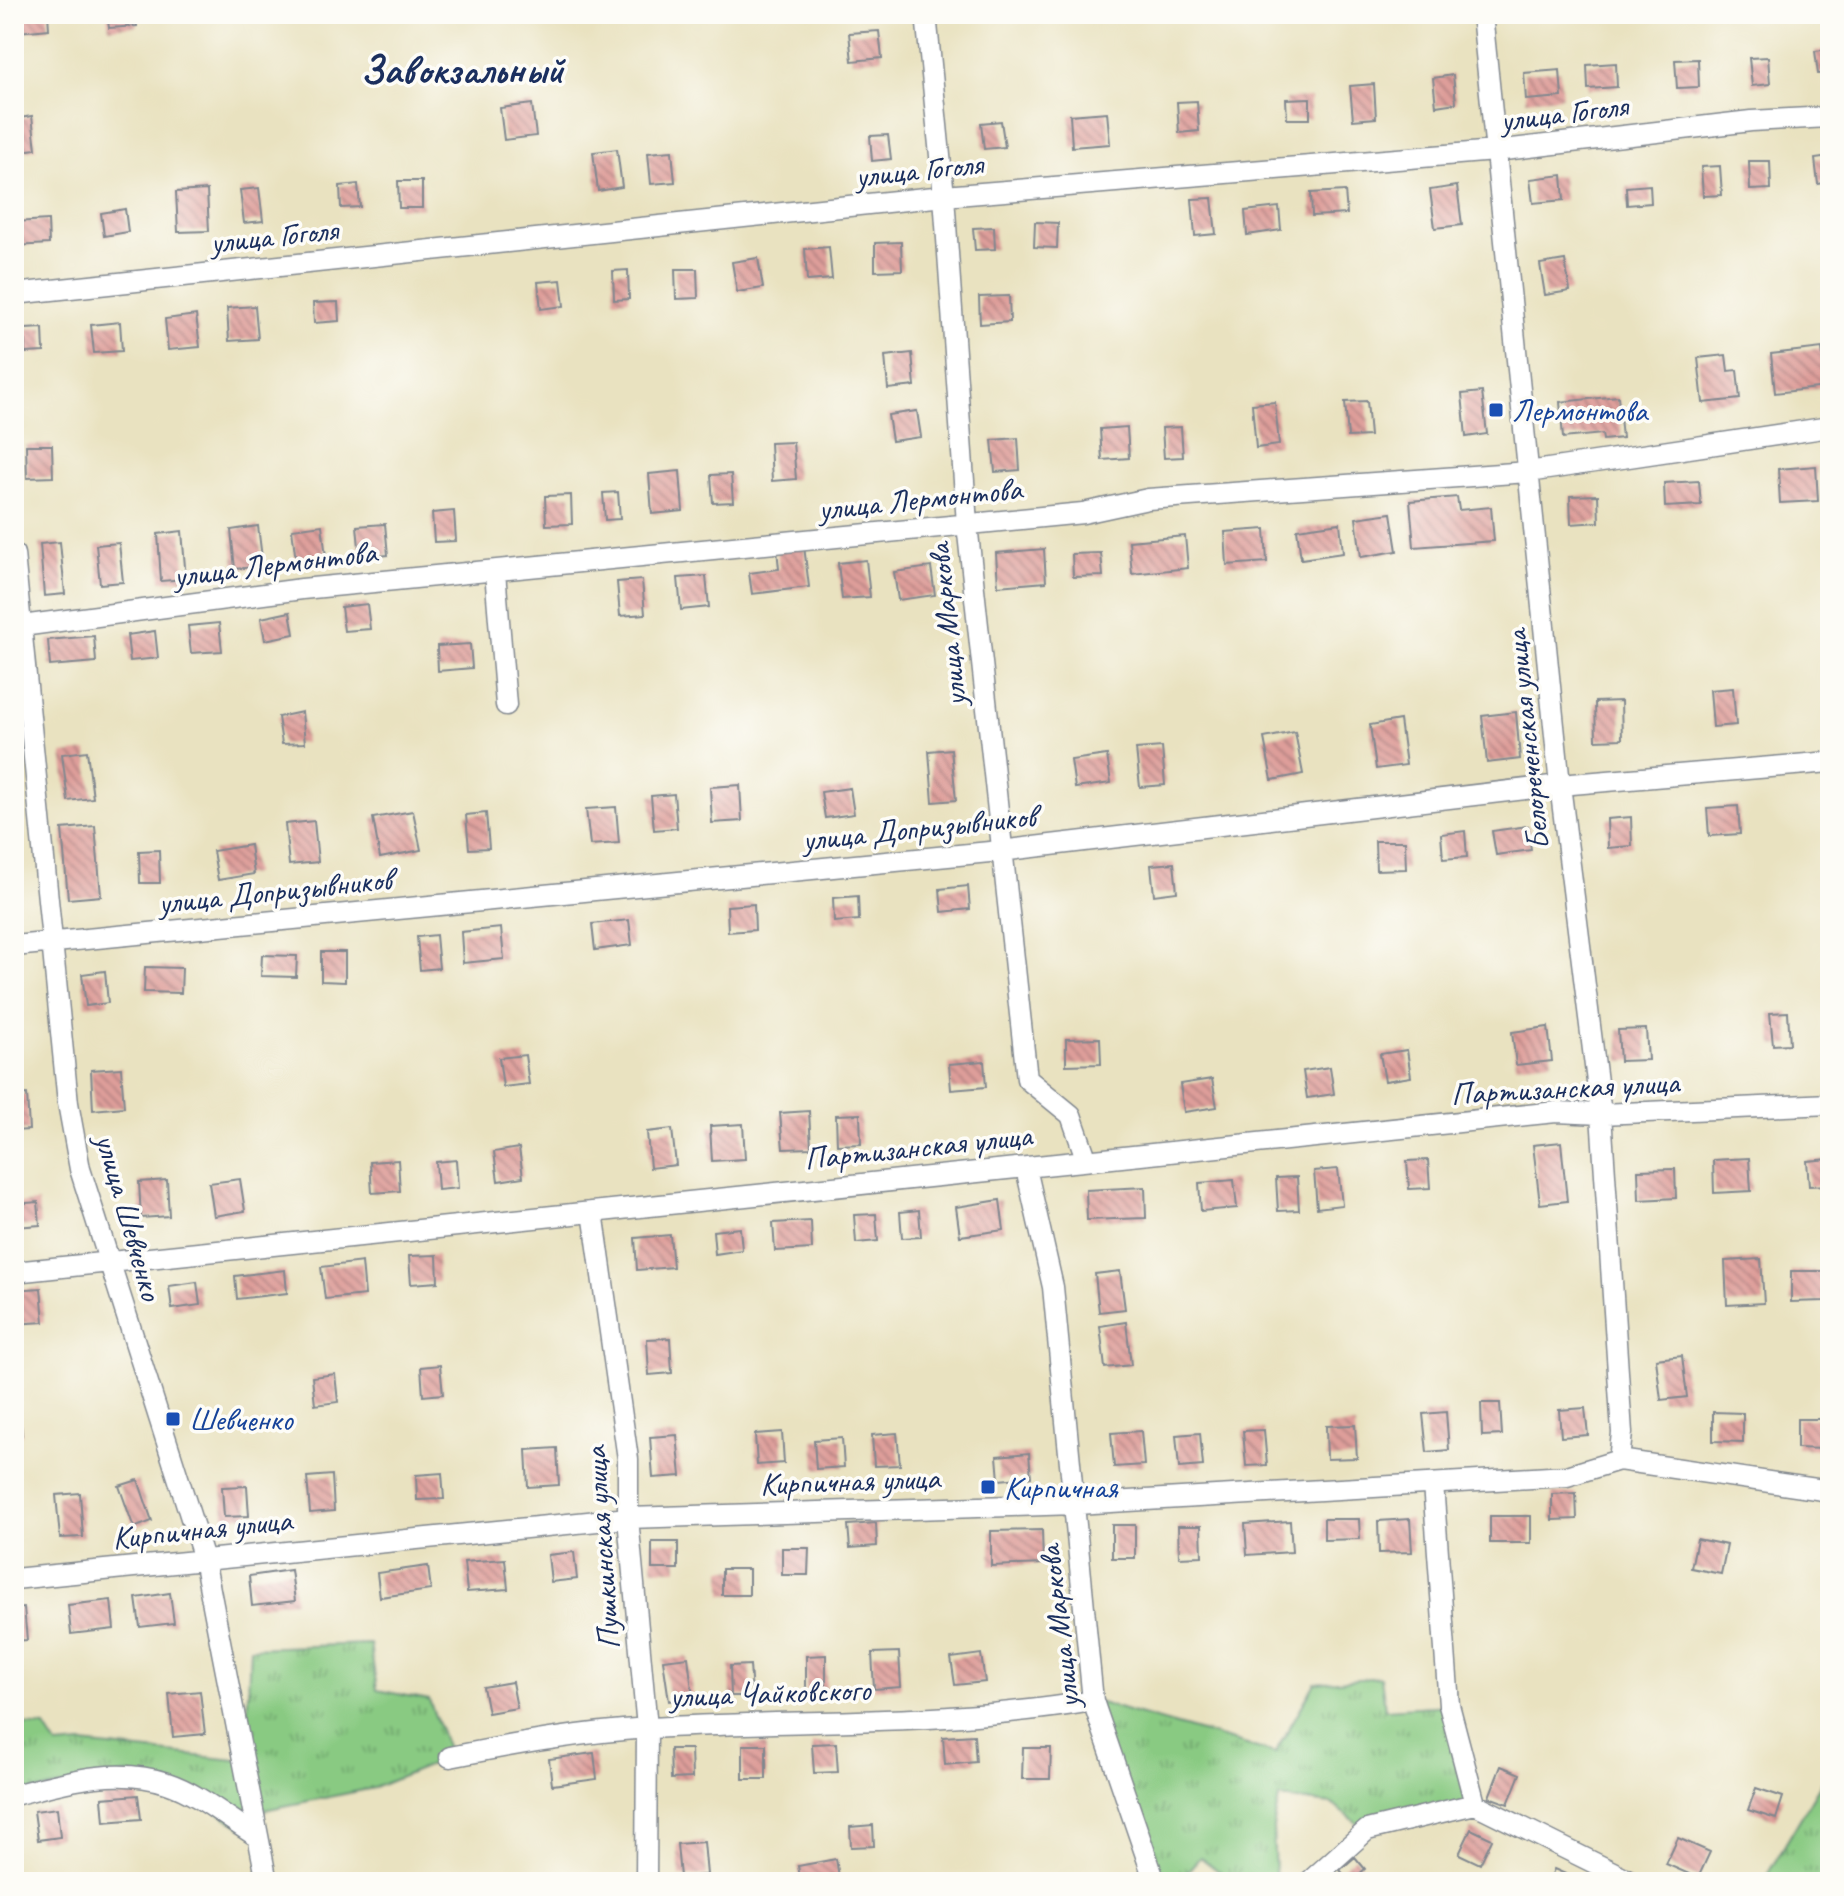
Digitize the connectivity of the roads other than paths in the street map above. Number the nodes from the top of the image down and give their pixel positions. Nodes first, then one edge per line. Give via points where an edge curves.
1 (926, 14) edge
2 (1482, 14) edge
3 (1830, 117) edge
4 (1495, 151) junction
5 (944, 196) junction
6 (14, 294) edge
7 (1830, 427) edge
8 (1528, 472) junction
9 (967, 524) junction
10 (14, 554) edge
11 (495, 572) junction
12 (18, 626) edge
13 (506, 705) dead end
14 (1830, 762) edge
15 (1560, 785) junction
16 (1000, 851) junction
17 (54, 943) junction
18 (14, 946) edge
19 (1830, 1104) edge
20 (1601, 1114) junction
21 (1086, 1158) junction
22 (1026, 1168) junction
23 (593, 1212) junction
24 (108, 1263) junction
25 (14, 1272) edge
26 (1619, 1460) junction
27 (1433, 1484) junction
28 (1830, 1491) edge
29 (1076, 1504) junction
30 (628, 1518) junction
31 (204, 1559) junction
32 (14, 1579) edge
33 (1093, 1701) junction
34 (647, 1728) junction
35 (450, 1757) dead end
36 (14, 1795) edge
37 (1475, 1804) junction
38 (258, 1837) junction
39 (267, 1882) edge
40 (646, 1882) edge
41 (1155, 1882) edge
42 (1309, 1882) edge
43 (1633, 1882) edge

1 - 5 street, улица Маркова
2 - 4 street, Белореченская улица
3 - 4 street, улица Гоголя
4 - 5 street, улица Гоголя
4 - 8 street, Белореченская улица
5 - 6 street, улица Гоголя
5 - 9 street, улица Маркова
7 - 8 street, улица Лермонтова
8 - 9 street, улица Лермонтова via 1148,499 1083,513
8 - 15 street, Белореченская улица
9 - 11 street, улица Лермонтова
9 - 16 street, улица Маркова
10 - 12 street, улица Шевченко
11 - 12 street, улица Лермонтова via 302,589
11 - 13 street
12 - 17 street, улица Шевченко
14 - 15 street, улица Допризывников
15 - 16 street, улица Допризывников
15 - 20 street, Белореченская улица
16 - 17 street, улица Допризывников
16 - 21 street, улица Маркова via 1027,1079 1071,1115
17 - 18 street, улица Допризывников
17 - 24 street, улица Шевченко via 68,1103 80,1169
19 - 20 street, Партизанская улица
20 - 21 street, Партизанская улица via 1556,1112
20 - 26 street, Белореченская улица via 1622,1433
21 - 22 street, Партизанская улица
22 - 23 street, Партизанская улица
22 - 29 street, улица Маркова via 1053,1287
23 - 24 street, Партизанская улица
23 - 30 street, Пушкинская улица via 628,1459
24 - 25 street, Партизанская улица
24 - 31 street, улица Шевченко
26 - 27 street, Кирпичная улица via 1567,1476
26 - 28 street, Кирпичная улица
27 - 29 street, Кирпичная улица
27 - 37 street via 1449,1705
29 - 30 street, Кирпичная улица
29 - 33 street, улица Маркова
30 - 31 street, Кирпичная улица
30 - 34 street, Пушкинская улица
31 - 32 street, Кирпичная улица
31 - 38 street, улица Шевченко
33 - 34 street, улица Чайковского via 1018,1714
33 - 41 street, улица Маркова
34 - 35 street, улица Чайковского via 543,1738
34 - 40 street, Пушкинская улица
36 - 38 street via 127,1774 169,1783
37 - 42 street via 1367,1830
37 - 43 street
38 - 39 street, улица Шевченко

